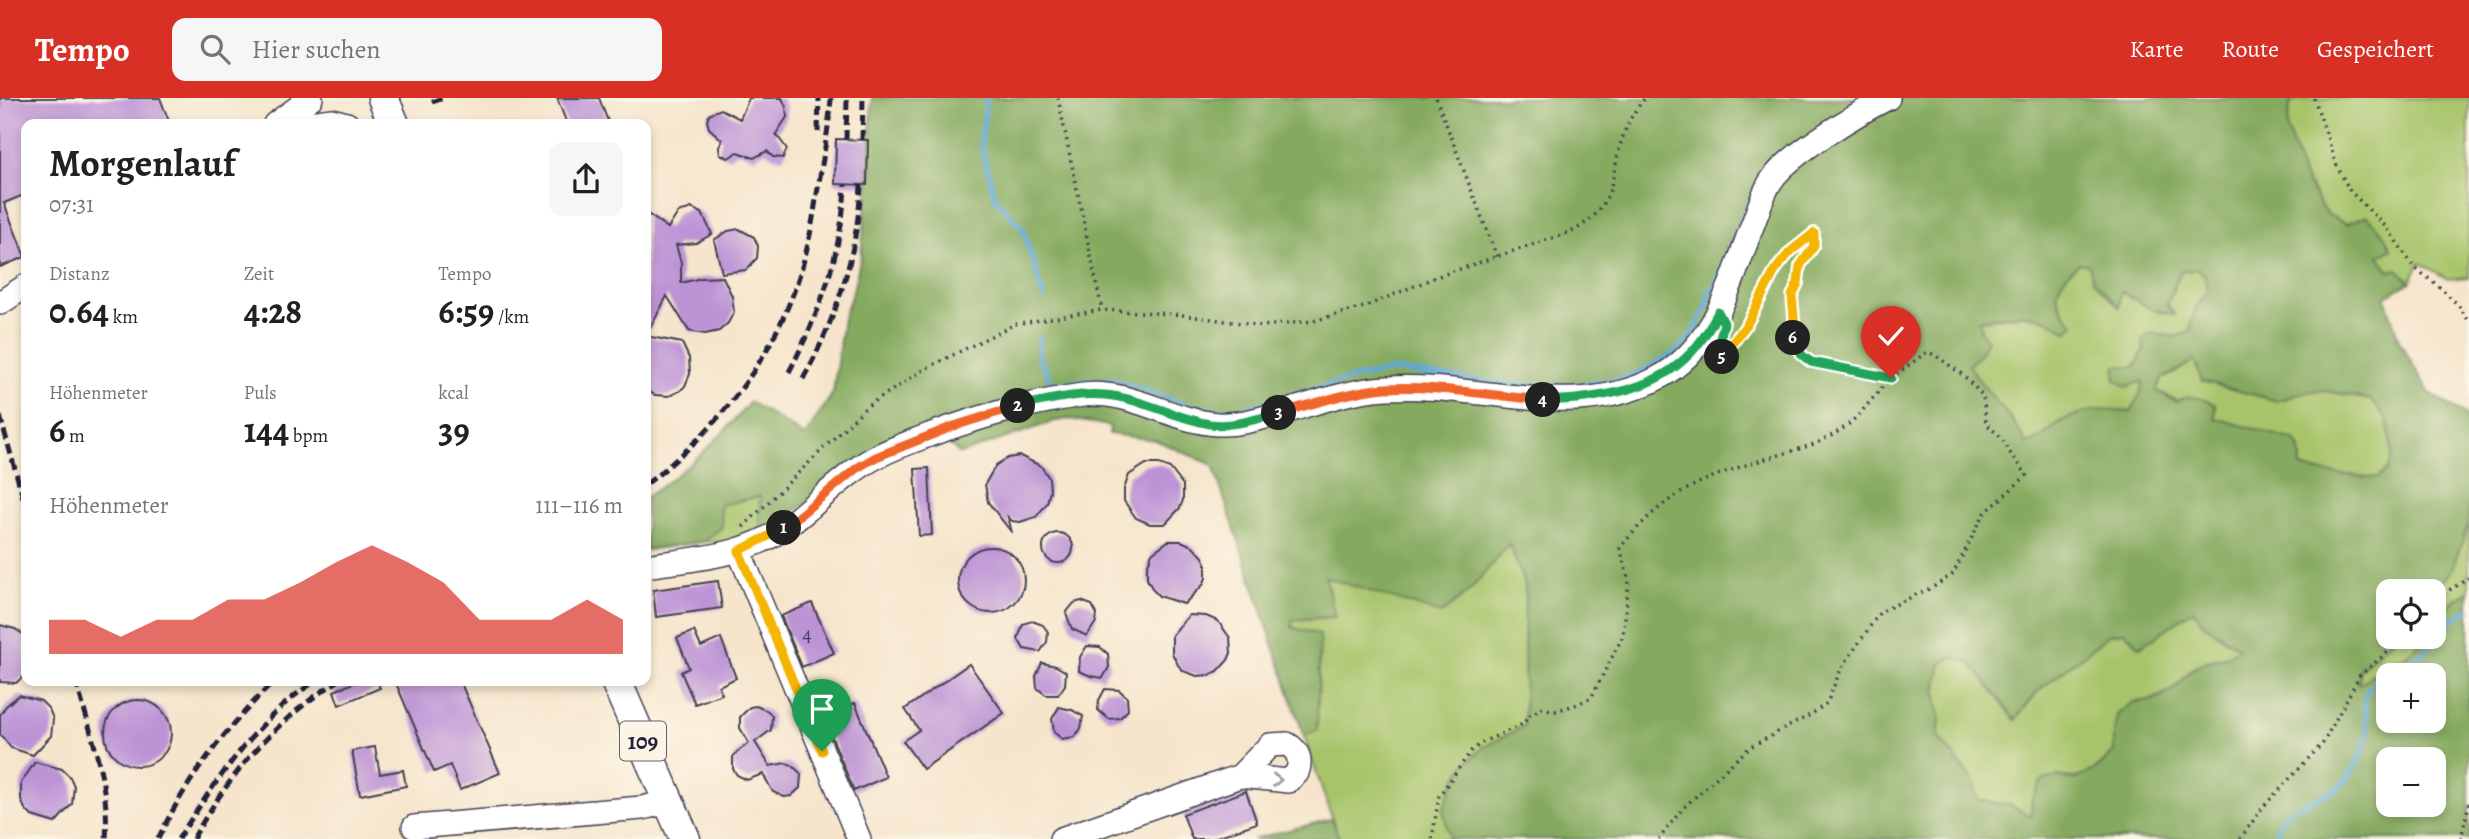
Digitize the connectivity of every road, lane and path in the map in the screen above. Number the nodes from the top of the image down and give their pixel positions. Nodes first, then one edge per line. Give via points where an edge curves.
1 (311, 98) edge
2 (383, 98) edge
3 (1059, 98) edge
4 (1436, 98) edge
5 (1645, 98) edge
6 (1888, 98) edge
7 (2314, 98) edge
8 (282, 119) edge
9 (392, 119) edge
10 (1497, 257) junction
11 (21, 289) edge
12 (0, 303) edge
13 (1102, 310) junction
14 (1718, 312) junction
15 (2469, 321) edge
16 (1891, 378) junction
17 (738, 542) junction
18 (651, 565) edge
19 (2469, 578) edge
20 (2446, 593) edge
21 (2391, 649) edge
22 (618, 686) edge
23 (1240, 776) dead end
24 (669, 802) junction
25 (2469, 803) edge
26 (414, 827) dead end
27 (685, 839) edge
28 (859, 839) edge
29 (1061, 839) edge
30 (1432, 839) edge
31 (1659, 839) edge
32 (2241, 839) edge
33 (2461, 839) edge

1 - 8 street
2 - 9 main road
3 - 13 path
4 - 10 path
5 - 10 path via 1624,132 1608,197 1592,218 1562,236
6 - 14 street via 1850,118 1772,178
7 - 15 path via 2350,191 2387,228 2414,267 2442,289
10 - 13 path via 1364,307 1293,325
11 - 12 street
13 - 17 path via 1014,324 927,368 867,406
14 - 16 path via 1724,323 1718,362 1747,324 1776,269 1814,233 1814,246 1800,266 1792,296 1797,349 1811,362
14 - 17 street via 1703,341 1672,370 1630,389 1584,398 1550,400 1384,388 1223,425 1102,394 1014,406 876,457 788,526 757,544
16 - 30 path via 1838,432 1691,486 1644,521 1620,548 1629,581 1623,636 1591,698 1555,711 1542,708 1523,724 1471,751 1439,796
16 - 31 path via 1927,352 1936,355 1983,396 1986,423 2027,475 1983,514 1952,574 1880,612 1841,669 1828,703 1750,747 1683,808
17 - 18 street
17 - 28 street
19 - 20 path
21 - 32 path via 2360,675 2323,743 2263,807
22 - 24 main road, 109
23 - 29 street
24 - 26 street
24 - 27 main road, 109
25 - 33 path

